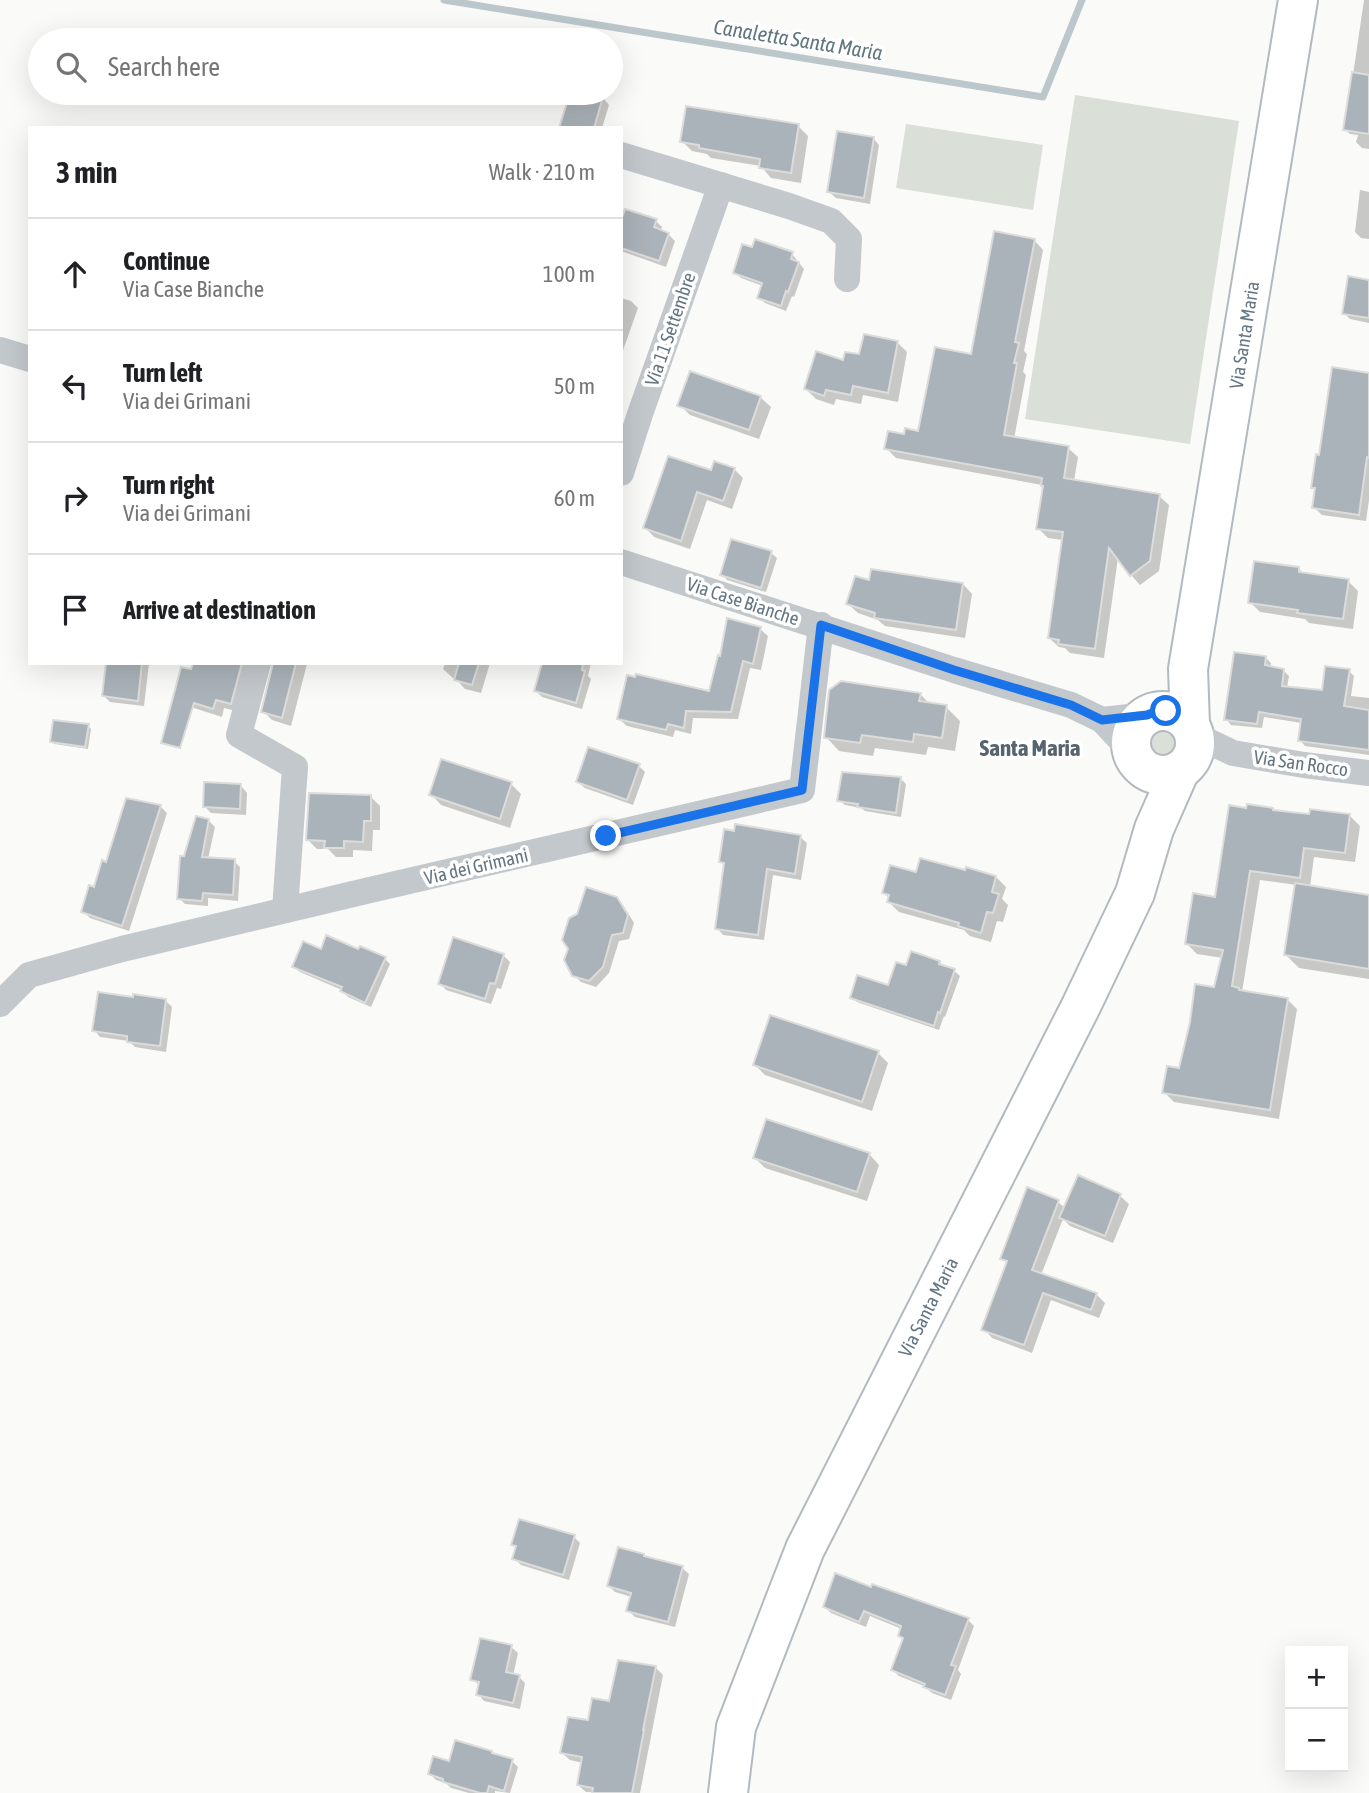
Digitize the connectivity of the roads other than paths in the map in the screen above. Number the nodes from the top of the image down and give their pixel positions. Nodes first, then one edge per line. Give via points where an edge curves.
1 (1298, 0) edge
2 (623, 156) edge
3 (721, 185) junction
4 (848, 279) dead end
5 (0, 350) edge
6 (28, 358) edge
7 (623, 466) edge
8 (623, 563) edge
9 (821, 625) junction
10 (257, 665) edge
11 (1188, 669) junction
12 (1151, 713) junction
13 (1102, 720) junction
14 (1187, 748) junction
15 (1137, 759) junction
16 (1369, 772) edge
17 (1154, 829) junction
18 (285, 910) junction
19 (0, 1004) edge
20 (729, 1793) edge

1 - 11 main road, Via Santa Maria
2 - 3 street
3 - 4 street via 831,221 849,239
3 - 7 street, Via 11 Settembre
5 - 6 street
8 - 9 street, Via Case Bianche
9 - 13 street, Via Case Bianche via 1071,705
9 - 18 street, Via dei Grimani via 802,790
10 - 18 street via 239,735 295,766
11 - 12 main road, Via Santa Maria
11 - 14 main road, Via Santa Maria
12 - 13 street
12 - 14 main road via 1176,713
12 - 15 main road, Via Santa Maria via 1133,731
13 - 15 street, Via Case Bianche
14 - 15 main road via 1170,774 1150,772
14 - 16 street, Via San Rocco
14 - 17 main road, Via Santa Maria
15 - 17 main road, Via Santa Maria
17 - 20 main road, Via Santa Maria via 1135,893 1081,1006 805,1549 736,1727
18 - 19 street, Via dei Grimani via 29,975

